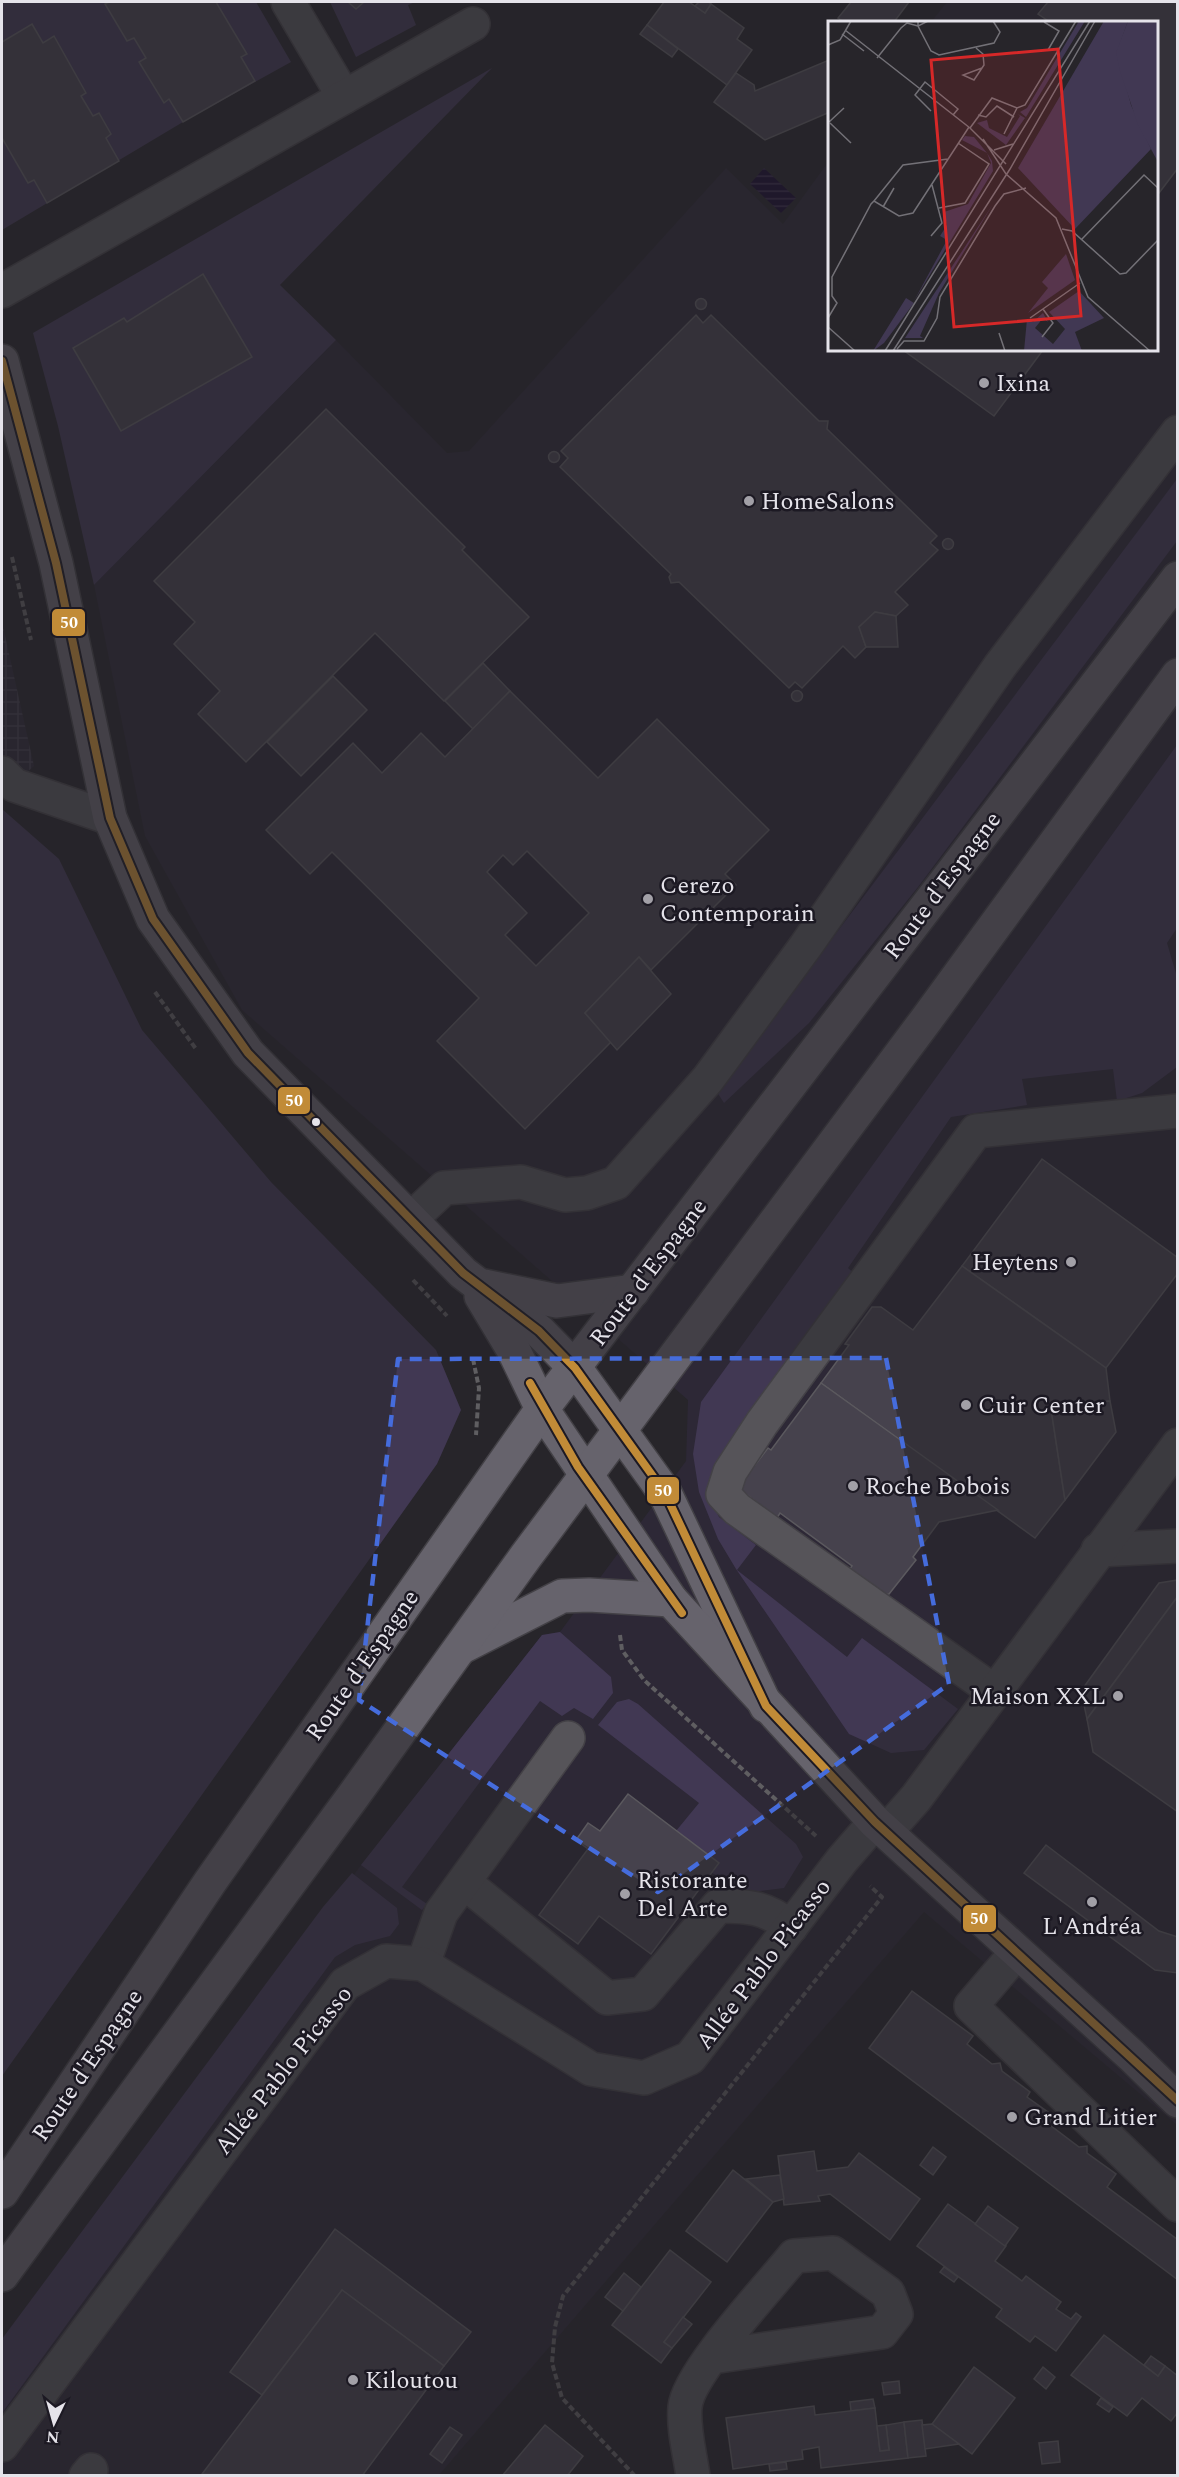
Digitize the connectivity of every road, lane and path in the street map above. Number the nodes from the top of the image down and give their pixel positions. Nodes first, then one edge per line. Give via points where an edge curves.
1 (288, 2) edge
2 (473, 24) dead end
3 (344, 97) junction
4 (2, 291) edge
5 (2, 361) edge
6 (1178, 432) edge
7 (1178, 578) edge
8 (1178, 675) edge
9 (2, 773) edge
10 (110, 818) junction
11 (1178, 1111) edge
12 (411, 1219) junction
13 (474, 1283) junction
14 (633, 1291) junction
15 (575, 1368) junction
16 (543, 1409) junction
17 (620, 1430) junction
18 (1178, 1445) edge
19 (586, 1475) junction
20 (1178, 1546) edge
21 (1098, 1550) junction
22 (671, 1600) junction
23 (458, 1649) junction
24 (995, 1692) junction
25 (766, 1706) junction
26 (568, 1738) dead end
27 (881, 1827) junction
28 (464, 1882) junction
29 (791, 1927) junction
30 (1017, 1952) junction
31 (423, 1964) junction
32 (1178, 2101) edge
33 (2, 2192) edge
34 (1178, 2205) edge
35 (2, 2275) edge
36 (712, 2357) junction
37 (2, 2445) edge
38 (693, 2475) edge

1 - 3 street
2 - 3 street
3 - 4 street
5 - 10 main road via 56,562
6 - 12 street via 1000,666 708,1079 616,1183 587,1193 565,1195 521,1182 444,1188
7 - 14 main road, Route d'Espagne
8 - 17 main road
9 - 10 street via 14,785
10 - 12 main road via 153,919 248,1053
11 - 24 street via 976,1131 762,1423 730,1472 723,1494 737,1509
12 - 13 main road
13 - 14 main road via 557,1301
13 - 15 main road via 539,1331
13 - 16 main road
14 - 15 main road, Route d'Espagne
15 - 16 main road, Route d'Espagne
15 - 17 main road
16 - 19 main road
16 - 33 main road, Route d'Espagne via 217,1873
17 - 19 main road
17 - 25 main road via 665,1493
18 - 21 street, Allée Pablo Picasso
19 - 22 main road
19 - 23 main road
20 - 21 street
21 - 24 street, Allée Pablo Picasso
22 - 23 main road via 562,1596
22 - 25 main road
23 - 35 main road
24 - 27 street, Allée Pablo Picasso via 916,1798
25 - 27 main road
26 - 28 street
27 - 29 street, Allée Pablo Picasso
27 - 30 main road
28 - 29 street via 607,1998 643,1994 718,1906 749,1906 773,1913
28 - 31 street via 441,1913
29 - 31 street, Allée Pablo Picasso via 690,2058 644,2078 591,2069
30 - 32 main road
30 - 34 street via 971,2006
31 - 37 street, Allée Pablo Picasso via 386,1961 345,1984
36 - 36 street via 882,2332 896,2314 888,2292 833,2253 794,2256
36 - 38 street via 693,2384 685,2407

